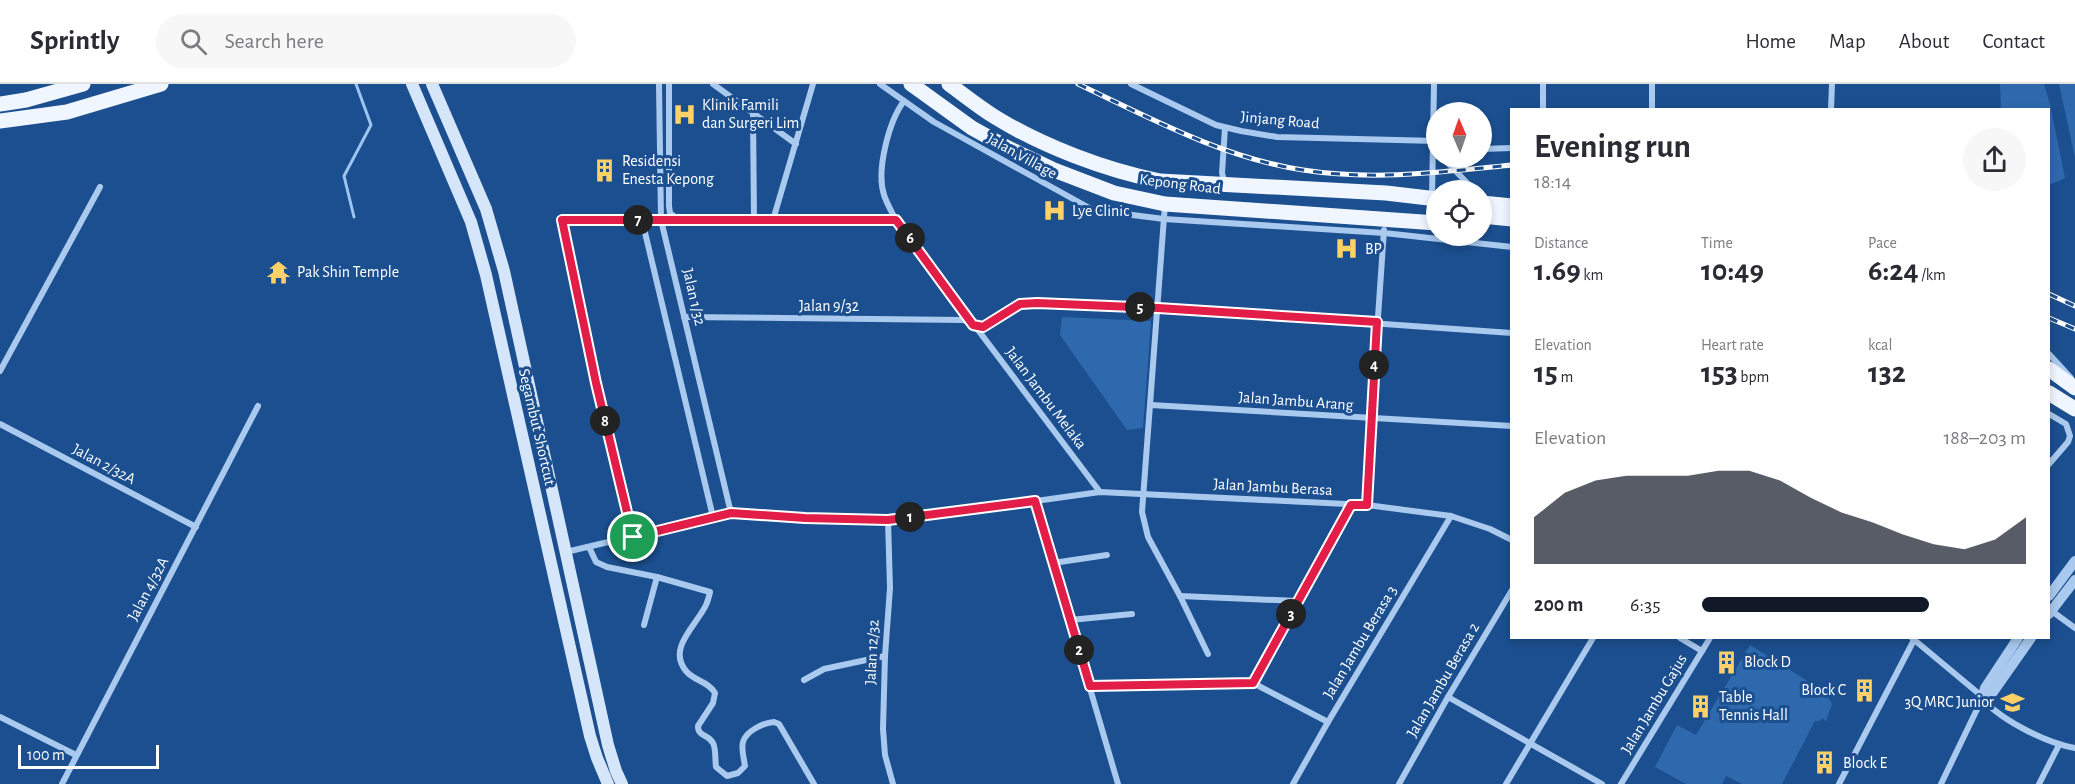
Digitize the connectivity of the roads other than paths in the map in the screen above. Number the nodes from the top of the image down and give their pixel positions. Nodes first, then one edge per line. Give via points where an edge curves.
1 (83, 84) edge
2 (127, 84) edge
3 (161, 84) edge
4 (412, 84) edge
5 (432, 84) edge
6 (658, 84) edge
7 (669, 84) edge
8 (713, 84) edge
9 (813, 84) edge
10 (880, 84) edge
11 (911, 84) edge
12 (949, 84) edge
13 (1131, 84) edge
14 (1434, 84) edge
15 (1543, 84) edge
16 (1652, 84) edge
17 (1832, 84) edge
18 (67, 88) edge
19 (904, 101) junction
20 (1435, 102) edge
21 (0, 104) edge
22 (1543, 108) edge
23 (1652, 108) edge
24 (1831, 108) edge
25 (67, 112) junction
26 (753, 113) junction
27 (0, 121) edge
28 (1225, 128) junction
29 (1426, 143) edge
30 (796, 144) junction
31 (1510, 148) edge
32 (1492, 149) edge
33 (1453, 168) edge
34 (1465, 180) edge
35 (1230, 185) junction
36 (100, 187) dead end
37 (1426, 200) edge
38 (1492, 206) edge
39 (1510, 206) edge
40 (1492, 210) edge
41 (1165, 211) junction
42 (1510, 218) edge
43 (642, 220) junction
44 (661, 220) junction
45 (680, 220) junction
46 (754, 220) junction
47 (773, 220) junction
48 (896, 220) junction
49 (1426, 224) edge
50 (1385, 226) junction
51 (1492, 228) edge
52 (1510, 229) edge
53 (1510, 247) edge
54 (1158, 308) junction
55 (684, 317) junction
56 (1377, 322) junction
57 (973, 325) junction
58 (1510, 333) edge
59 (2050, 355) edge
60 (2050, 370) edge
61 (0, 371) edge
62 (2050, 381) edge
63 (2075, 382) edge
64 (2075, 388) edge
65 (2050, 394) edge
66 (2075, 395) edge
67 (1151, 405) junction
68 (258, 406) dead end
69 (2075, 409) edge
70 (2050, 415) edge
71 (1371, 419) junction
72 (0, 424) edge
73 (1510, 426) edge
74 (2050, 463) edge
75 (1100, 492) junction
76 (1142, 493) junction
77 (1035, 501) junction
78 (1351, 505) junction
79 (1367, 505) junction
80 (731, 513) junction
81 (1451, 516) junction
82 (713, 517) junction
83 (888, 520) junction
84 (196, 527) junction
85 (633, 537) junction
86 (1510, 539) edge
87 (589, 547) junction
88 (566, 552) junction
89 (1107, 555) dead end
90 (2075, 561) edge
91 (1053, 563) junction
92 (657, 577) junction
93 (2075, 580) edge
94 (1510, 593) edge
95 (2050, 595) edge
96 (1180, 596) junction
97 (1298, 601) junction
98 (2050, 611) edge
99 (1132, 614) dead end
100 (564, 616) junction
101 (1070, 620) junction
102 (644, 625) dead end
103 (2075, 628) edge
104 (1592, 639) edge
105 (1682, 639) edge
106 (1709, 639) edge
107 (1913, 639) edge
108 (1915, 639) edge
109 (2017, 639) edge
110 (2030, 639) edge
111 (1702, 651) junction
112 (1208, 654) dead end
113 (885, 656) junction
114 (804, 680) dead end
115 (1253, 683) junction
116 (1090, 686) junction
117 (1448, 697) junction
118 (1982, 699) junction
119 (0, 717) edge
120 (1328, 722) junction
121 (1530, 744) junction
122 (2059, 745) junction
123 (2075, 748) edge
124 (76, 755) junction
125 (597, 758) junction
126 (62, 784) edge
127 (598, 784) edge
128 (608, 784) edge
129 (622, 784) edge
130 (814, 784) edge
131 (893, 784) edge
132 (1118, 784) edge
133 (1293, 784) edge
134 (1399, 784) edge
135 (1506, 784) edge
136 (1602, 784) edge
137 (1621, 784) edge
138 (1839, 784) edge
139 (1941, 784) edge
140 (2039, 784) edge

1 - 18 main road
2 - 25 main road
3 - 25 main road
4 - 100 main road, Segambut Shortcut via 471,222 486,274
5 - 88 main road, Segambut Shortcut via 486,209
6 - 44 street, Jalan 1/32
7 - 45 street via 669,206 670,213
8 - 26 street
9 - 30 street
10 - 19 street, Jalan Village
11 - 41 main road, Kepong Road via 972,128 1044,166
12 - 35 main road, Kepong Road via 1012,127 1105,166 1160,181
13 - 28 street, Jinjang Road
14 - 20 street
15 - 22 street
16 - 23 street
17 - 24 street
18 - 21 main road
19 - 41 street, Jalan Village via 934,122 1086,207 1104,213
19 - 48 street, Jalan Jambu Melaka via 886,147 881,178
25 - 27 main road
26 - 30 street
26 - 46 street
28 - 29 street, Jinjang Road via 1277,137
28 - 35 street via 1222,173
30 - 47 street
31 - 32 street
33 - 34 street
35 - 37 main road, Kepong Road via 1386,193
36 - 61 street
38 - 39 main road
40 - 42 main road
41 - 50 main road, Kepong Road
41 - 54 street
43 - 44 street
43 - 82 street
43 - 85 street via 562,220
44 - 45 street
44 - 55 street, Jalan 1/32
45 - 46 street
46 - 47 street
47 - 48 street
48 - 57 street, Jalan Jambu Melaka
49 - 50 main road, Kepong Road
50 - 53 street
50 - 56 street
51 - 52 main road
54 - 56 street
54 - 57 street via 1020,304 983,327
54 - 67 street
55 - 57 street, Jalan 9/32 via 963,320
55 - 80 street, Jalan 1/32
56 - 58 street
56 - 71 street
57 - 75 street, Jalan Jambu Melaka
59 - 63 street
60 - 64 main road
62 - 66 main road
65 - 69 main road
67 - 71 street, Jalan Jambu Arang
67 - 76 street
68 - 84 street, Jalan 4/32A
70 - 74 street via 2066,424 2070,436
71 - 73 street, Jalan Jambu Arang
71 - 79 street
72 - 84 street, Jalan 2/32A
75 - 76 street, Jalan Jambu Berasa
75 - 77 street, Jalan Jambu Berasa
76 - 78 street, Jalan Jambu Berasa
76 - 96 street via 1146,530
77 - 83 street, Jalan Jambu Berasa
77 - 91 street
78 - 79 street, Jalan Jambu Berasa
78 - 97 street
79 - 81 street, Jalan Jambu Berasa
80 - 82 street, Jalan Jambu Berasa
80 - 83 street, Jalan Jambu Berasa
81 - 86 street, Jalan Jambu Berasa
81 - 120 street, Jalan Jambu Berasa 3
82 - 85 street, Jalan Jambu Berasa
83 - 113 street, Jalan 12/32 via 890,588
84 - 124 street, Jalan 4/32A
85 - 87 street, Jalan Jambu Berasa
87 - 88 street, Jalan Jambu Berasa
87 - 92 street via 596,562 607,567
88 - 100 main road via 557,558
88 - 129 main road, Segambut Shortcut via 608,745
89 - 91 street
90 - 95 street
91 - 101 street
92 - 102 street
92 - 130 street via 710,592 679,653 687,673 711,686 715,693 697,730 712,740 716,767 727,776 738,773 745,766 744,739 753,730 774,722 779,724
93 - 98 street
94 - 117 street, Jalan Jambu Berasa 2
96 - 97 street
96 - 112 street
97 - 115 street
98 - 103 street
99 - 101 street
100 - 125 main road, Segambut Shortcut
101 - 116 street
104 - 121 street
105 - 111 street
106 - 111 street, Jalan Jambu Gajus
107 - 138 street
108 - 118 street
109 - 118 street
110 - 118 street via 1993,692
111 - 137 street, Jalan Jambu Gajus
113 - 114 street via 820,670
113 - 131 street, Jalan 12/32 via 883,729
115 - 116 street
115 - 120 street
116 - 132 street
117 - 121 street
117 - 134 street, Jalan Jambu Berasa 2
118 - 122 street via 2002,715
118 - 139 street
119 - 124 street
120 - 133 street, Jalan Jambu Berasa 3
121 - 135 street
121 - 136 street
122 - 123 street
122 - 140 street
124 - 126 street, Jalan 4/32A
125 - 127 main road
125 - 128 main road, Segambut Shortcut

